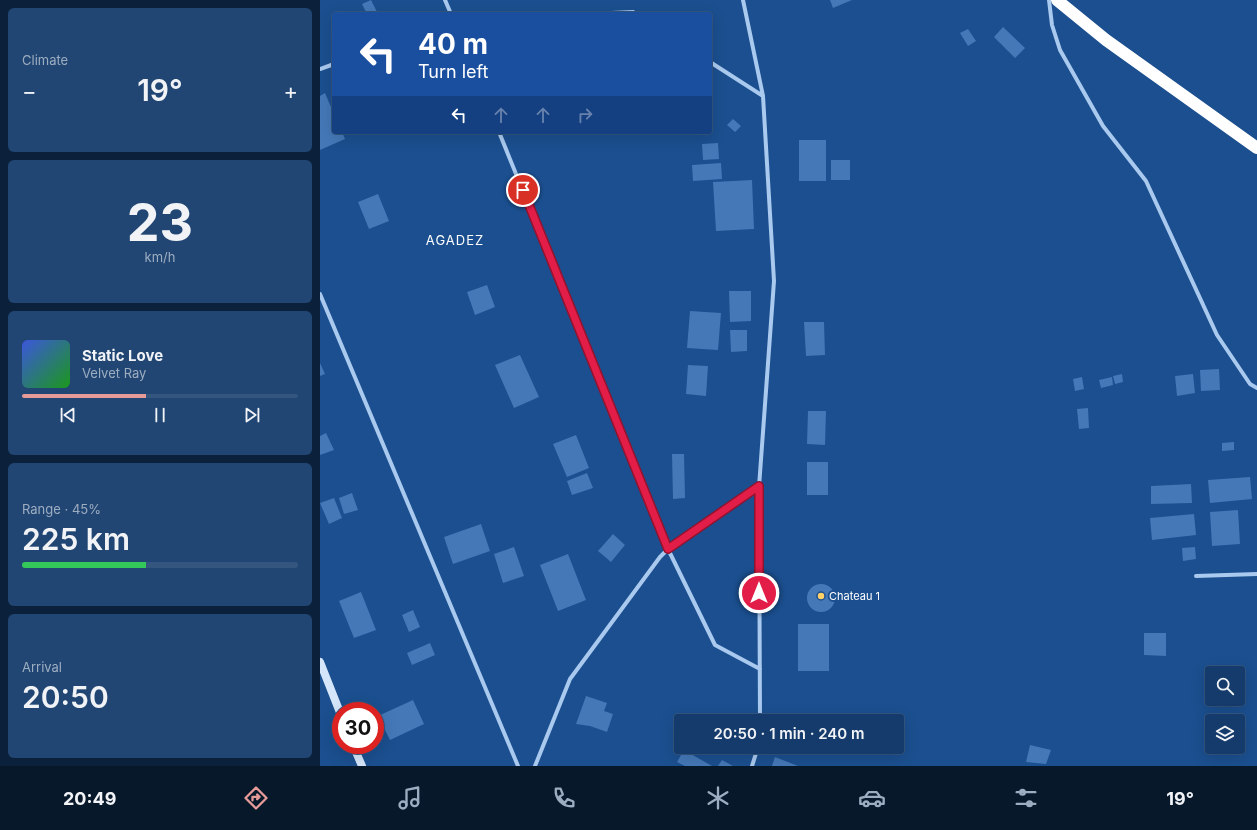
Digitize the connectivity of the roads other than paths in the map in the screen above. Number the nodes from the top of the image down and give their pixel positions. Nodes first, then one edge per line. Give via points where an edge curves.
1 (445, 0) edge
2 (743, 0) edge
3 (1049, 0) edge
4 (1057, 0) edge
5 (451, 12) edge
6 (712, 63) edge
7 (332, 65) edge
8 (320, 69) edge
9 (763, 96) junction
10 (500, 134) edge
11 (1257, 148) edge
12 (320, 294) edge
13 (1257, 388) edge
14 (759, 486) junction
15 (668, 549) junction
16 (1257, 574) edge
17 (1196, 576) dead end
18 (320, 662) edge
19 (760, 669) junction
20 (336, 702) edge
21 (760, 714) edge
22 (357, 754) edge
23 (756, 754) edge
24 (362, 766) edge
25 (518, 766) edge
26 (535, 766) edge
27 (752, 766) edge

1 - 5 street
2 - 9 street
3 - 13 street via 1052,24 1060,50 1103,126 1146,181 1217,335 1250,384
4 - 11 highway via 1106,40
6 - 9 street
7 - 8 street
9 - 14 street via 774,281
10 - 15 street
12 - 25 street
14 - 15 street
14 - 19 street
15 - 19 street via 715,645
15 - 26 street via 570,679
16 - 17 street
18 - 20 street
19 - 21 street
22 - 24 street
23 - 27 street

